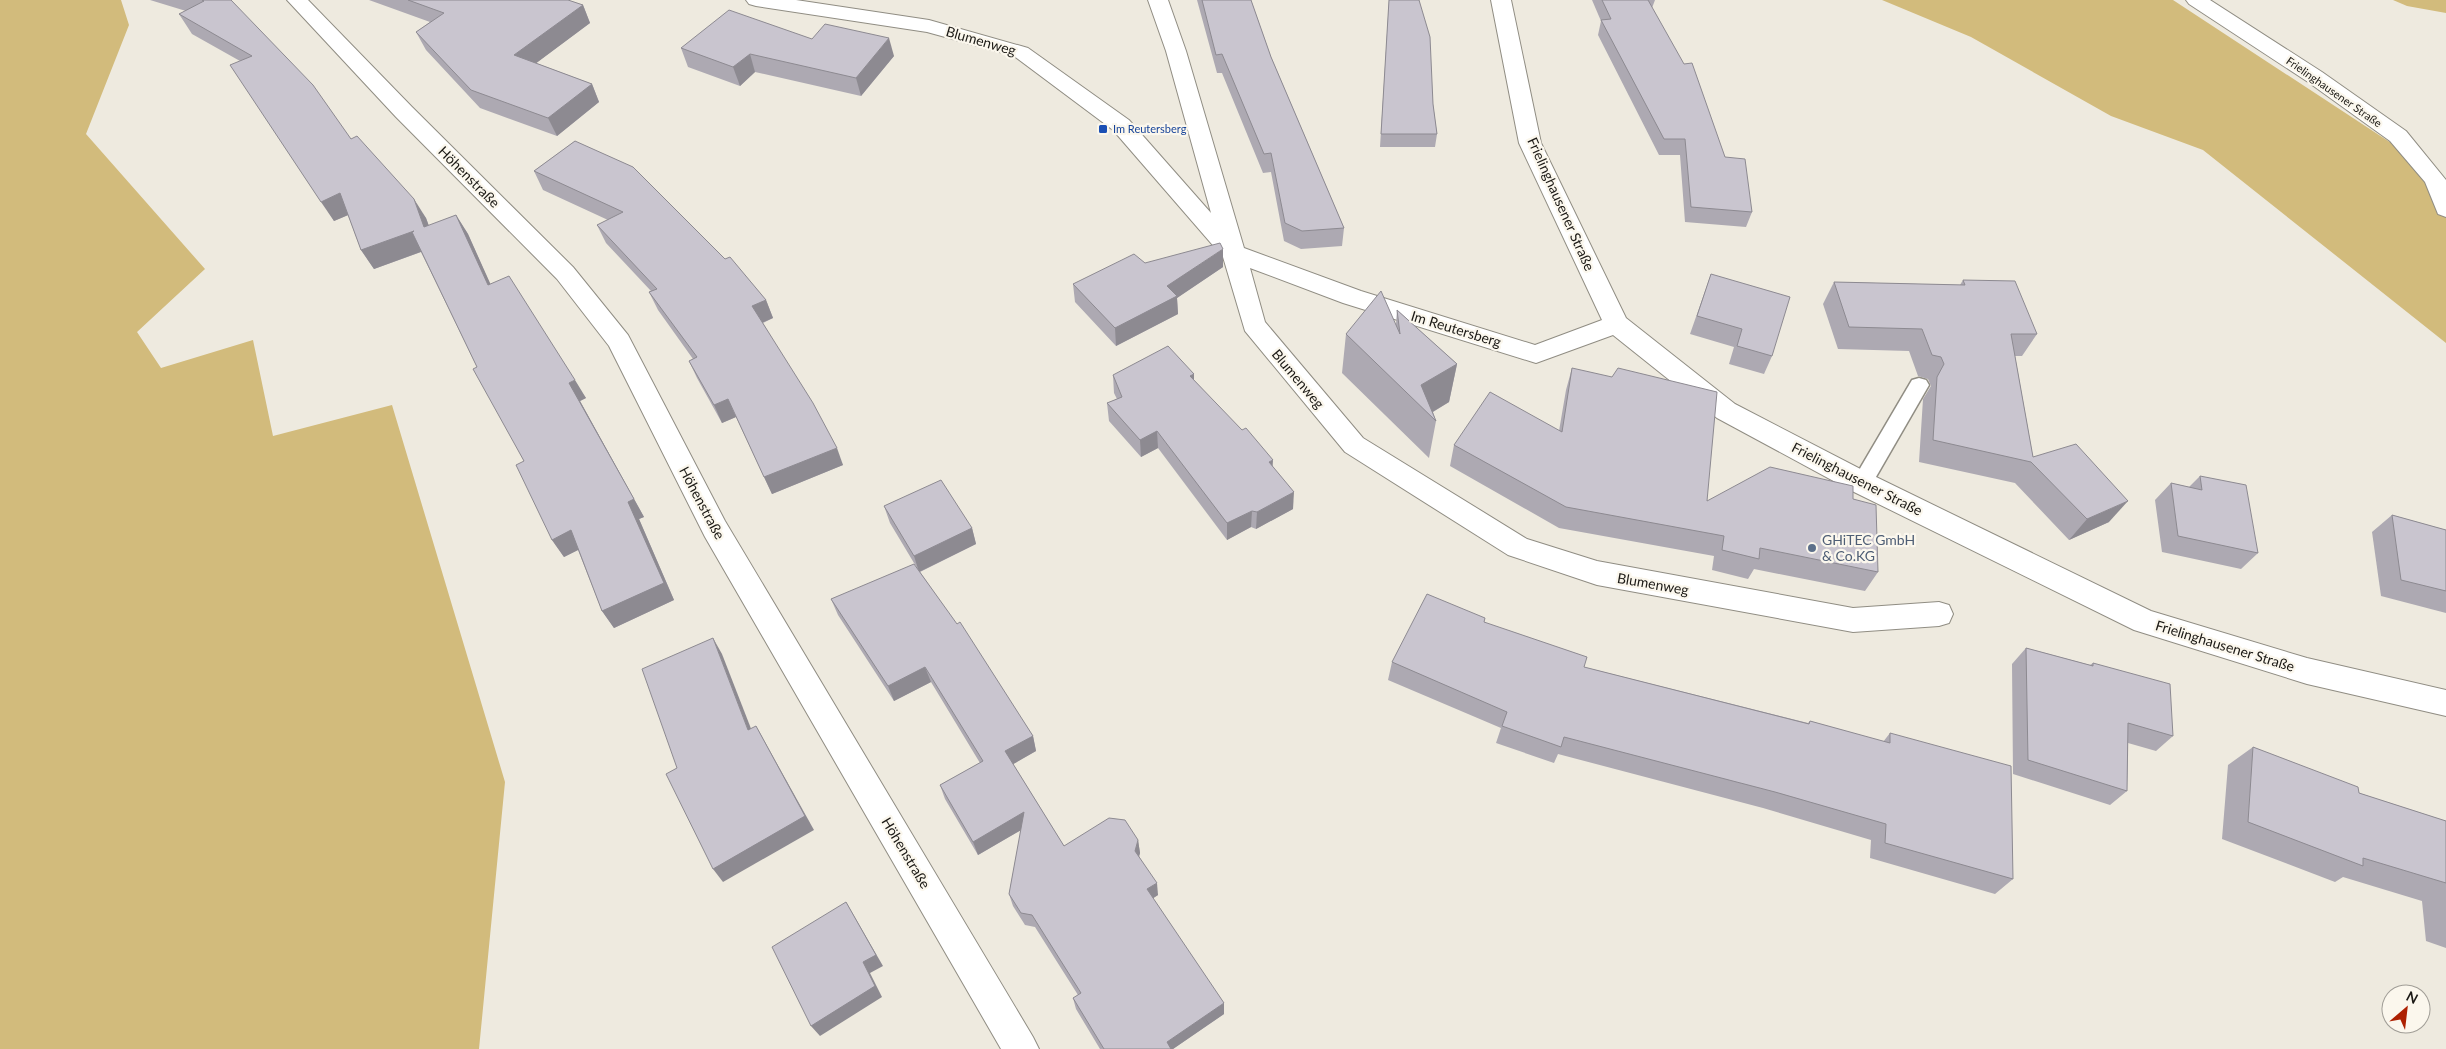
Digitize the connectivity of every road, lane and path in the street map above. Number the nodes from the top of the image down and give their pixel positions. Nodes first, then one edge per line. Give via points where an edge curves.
1 (756, 0) edge
2 (1158, 0) edge
3 (1501, 0) edge
4 (2196, 0) edge
5 (304, 7) edge
6 (2446, 209) edge
7 (1232, 252) junction
8 (1616, 324) junction
9 (1919, 385) dead end
10 (1862, 483) junction
11 (1939, 614) dead end
12 (2446, 702) edge
13 (1021, 1049) edge

1 - 7 street, Blumenweg via 929,26 1022,52 1121,125
2 - 7 street via 1176,51
3 - 8 street, Frielinghausener Straße via 1530,143
4 - 6 street, Frielinghausener Straße via 2315,77 2398,136 2435,180
5 - 13 street, Höhenstraße via 565,274 619,341 715,529
7 - 8 street, Im Reutersberg via 1352,297 1536,354
7 - 11 street, Blumenweg via 1254,325 1354,445 1518,547 1597,573 1853,620
8 - 10 street, Frielinghausener Straße via 1726,411
9 - 10 lane
10 - 12 street, Frielinghausener Straße via 2144,621 2307,672

